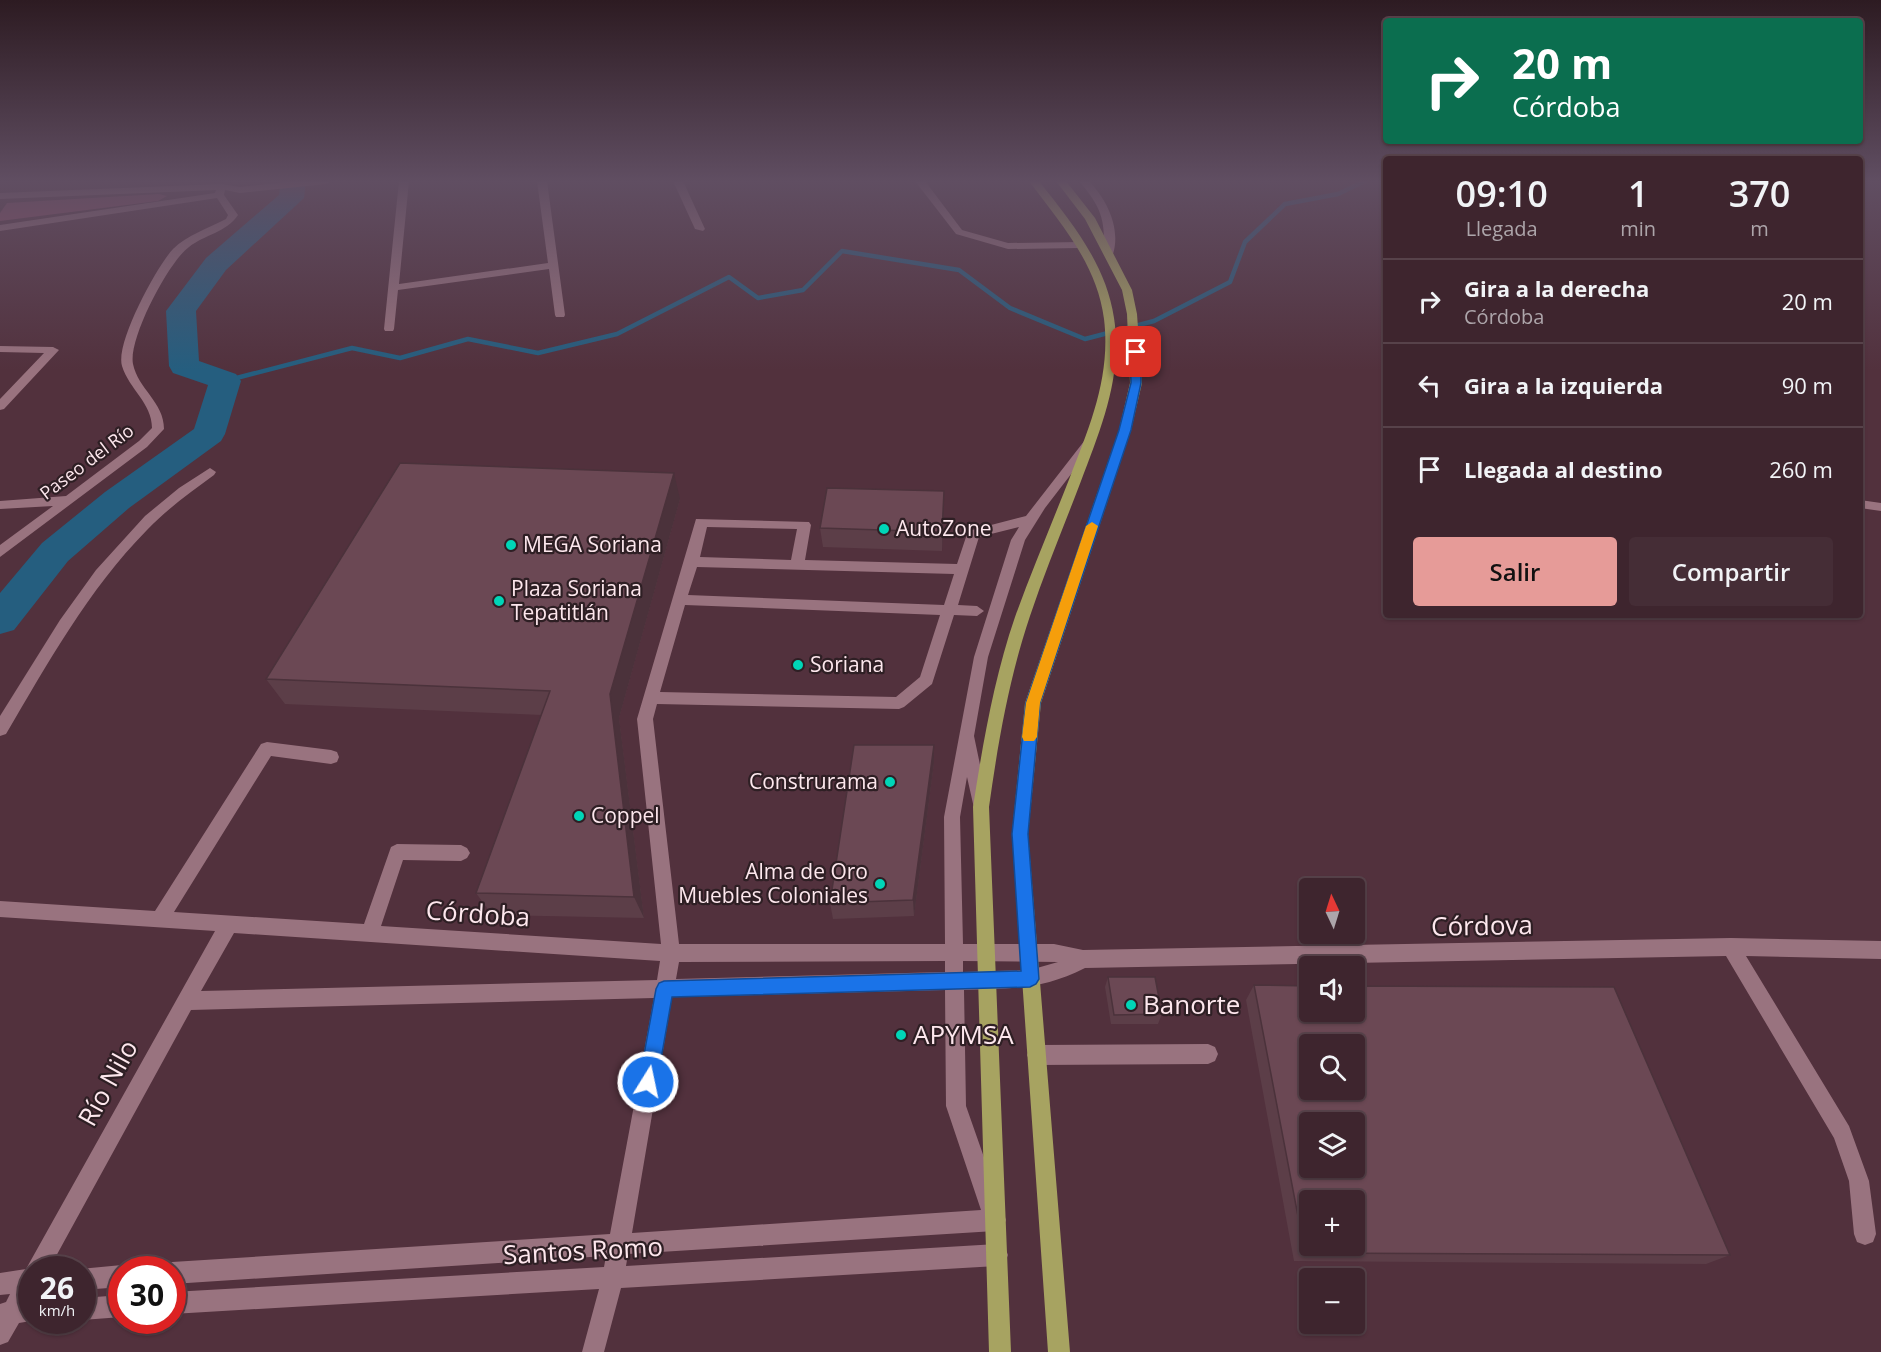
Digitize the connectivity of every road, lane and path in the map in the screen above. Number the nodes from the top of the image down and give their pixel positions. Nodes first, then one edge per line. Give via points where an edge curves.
1 (186, 244) edge
2 (398, 244) edge
3 (551, 244) edge
4 (1001, 244) edge
5 (1105, 244) edge
6 (1109, 244) edge
7 (1080, 245) joint
8 (1109, 252) junction
9 (554, 266) junction
10 (393, 288) junction
11 (560, 315) dead end
12 (389, 329) dead end
13 (0, 349) edge
14 (0, 406) edge
15 (1089, 443) junction
16 (210, 472) dead end
17 (69, 500) junction
18 (1863, 504) edge
19 (0, 505) edge
20 (1881, 507) edge
21 (1030, 520) junction
22 (0, 552) edge
23 (692, 562) junction
24 (797, 565) junction
25 (962, 569) junction
26 (679, 600) junction
27 (948, 610) junction
28 (977, 612) dead end
29 (651, 698) junction
30 (967, 729) junction
31 (0, 730) edge
32 (330, 757) dead end
33 (981, 807) junction
34 (461, 853) dead end
35 (0, 909) edge
36 (160, 918) junction
37 (228, 924) junction
38 (370, 932) junction
39 (1731, 947) junction
40 (1881, 950) edge
41 (954, 951) junction
42 (985, 952) junction
43 (1027, 952) junction
44 (671, 953) junction
45 (1083, 959) junction
46 (1030, 979) junction
47 (986, 980) junction
48 (954, 981) junction
49 (664, 989) junction
50 (186, 1001) junction
51 (1208, 1054) dead end
52 (1037, 1055) junction
53 (995, 1220) junction
54 (1865, 1234) dead end
55 (619, 1245) junction
56 (997, 1255) junction
57 (44, 1256) edge
58 (186, 1272) edge
59 (613, 1278) junction
60 (18, 1281) edge
61 (0, 1284) edge
62 (186, 1302) edge
63 (15, 1312) edge
64 (0, 1334) edge
65 (1001, 1351) edge
66 (593, 1352) edge
67 (1059, 1352) edge

1 - 17 street, Paseo del Río via 176,252 135,327 129,346 127,363 159,418 158,429
2 - 10 street
3 - 9 street
4 - 7 street
5 - 8 main road
6 - 8 street
7 - 15 main road via 1090,259 1106,301 1112,355 1109,383
8 - 43 main road via 1127,290 1132,314 1136,383 1125,430 1033,703 1020,834
9 - 10 street
9 - 11 street
10 - 12 street
13 - 14 street via 53,350
15 - 21 street
15 - 33 main road via 1022,618 992,734
16 - 31 street via 159,511 113,558 59,632
17 - 19 street
17 - 22 street, Paseo del Río
18 - 20 street
21 - 25 street via 973,534
21 - 30 street via 1018,540 981,657
23 - 24 street
23 - 24 street via 701,522 804,525
23 - 26 street
24 - 25 street
25 - 27 street
26 - 27 street
26 - 29 street
27 - 28 street
27 - 29 street via 927,680 899,703
29 - 44 street via 645,719
30 - 33 street
30 - 41 street via 952,817
32 - 36 street via 267,749
33 - 42 main road
34 - 38 street via 397,852
35 - 36 street, Córdoba
36 - 37 street, Córdoba
37 - 38 street, Córdoba
37 - 50 street, Río Nilo
38 - 44 street, Córdoba
39 - 40 street, Córdova
39 - 45 street, Córdova
39 - 54 street via 1842,1133 1859,1181
41 - 42 street, Córdoba
41 - 44 street, Córdoba
41 - 48 street
42 - 43 street, Córdova
42 - 47 main road
43 - 45 street, Córdova
43 - 46 main road
44 - 49 street
45 - 46 street, Córdova via 1060,971
46 - 47 street
46 - 52 main road
47 - 48 street
47 - 53 main road
48 - 49 street
48 - 53 street via 956,1106
49 - 50 street
49 - 55 street
50 - 57 street, Río Nilo
51 - 52 street
52 - 67 main road
53 - 55 street, Santos Romo
53 - 56 main road
55 - 58 street, Santos Romo
55 - 59 street
56 - 59 street, Santos Romo
56 - 65 main road
59 - 62 street, Santos Romo
59 - 66 street
60 - 61 street
63 - 64 street, Río Nilo

